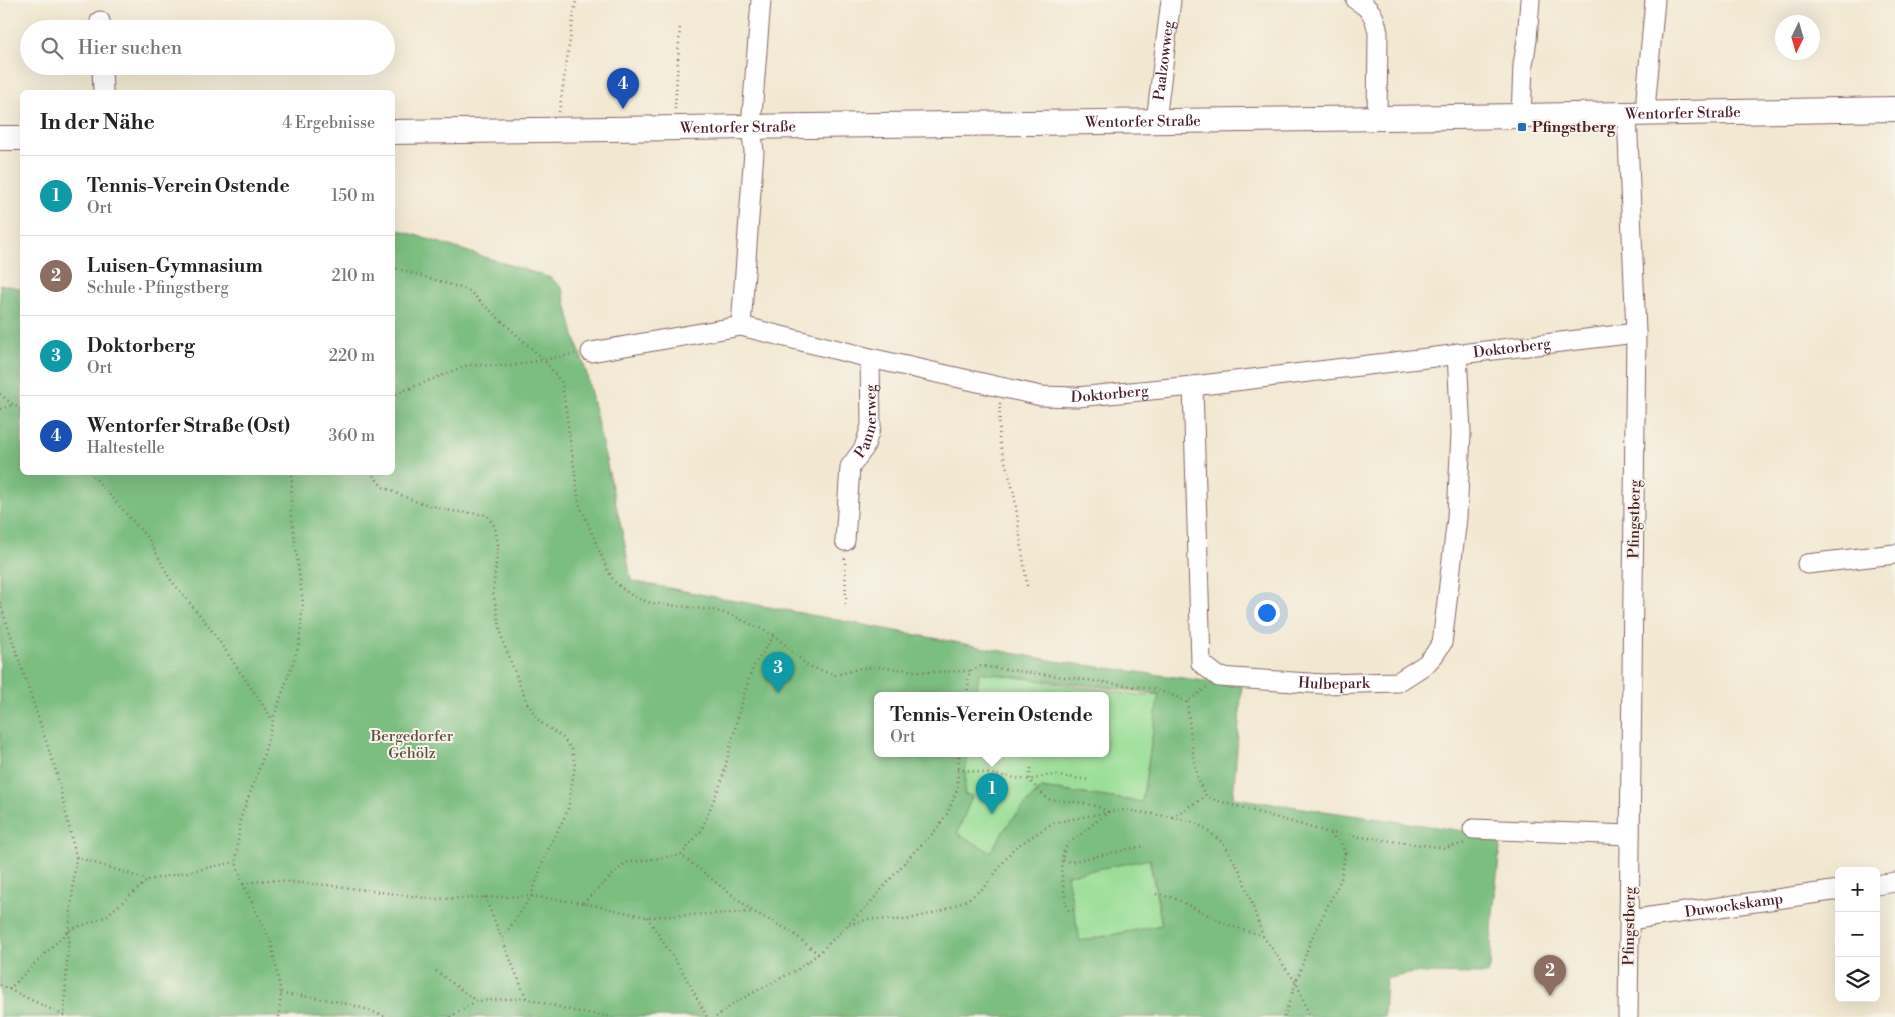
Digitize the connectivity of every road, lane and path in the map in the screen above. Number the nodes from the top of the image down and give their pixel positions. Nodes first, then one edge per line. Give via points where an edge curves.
1 (576, 0) edge
2 (761, 0) edge
3 (1171, 0) edge
4 (1356, 0) edge
5 (1530, 0) edge
6 (1655, 0) edge
7 (680, 26) dead end
8 (102, 75) edge
9 (103, 90) edge
10 (1895, 109) edge
11 (1636, 113) junction
12 (1521, 116) junction
13 (1378, 118) junction
14 (1156, 121) junction
15 (751, 127) junction
16 (673, 128) junction
17 (556, 130) junction
18 (395, 132) edge
19 (0, 138) edge
20 (20, 138) edge
21 (395, 268) edge
22 (741, 326) junction
23 (1636, 333) junction
24 (591, 352) joint
25 (1458, 353) junction
26 (543, 358) junction
27 (870, 358) junction
28 (1193, 386) junction
29 (1000, 387) junction
30 (0, 394) edge
31 (395, 396) edge
32 (13, 405) junction
33 (0, 409) edge
34 (20, 409) edge
35 (93, 475) edge
36 (292, 475) edge
37 (373, 475) edge
38 (845, 541) joint
39 (1895, 554) edge
40 (1807, 564) dead end
41 (1027, 586) dead end
42 (0, 603) edge
43 (846, 606) dead end
44 (774, 635) junction
45 (970, 671) junction
46 (1220, 677) junction
47 (967, 692) edge
48 (1187, 702) junction
49 (272, 720) junction
50 (959, 757) edge
51 (1031, 768) dead end
52 (958, 769) junction
53 (1029, 780) junction
54 (1090, 780) dead end
55 (1206, 796) junction
56 (1108, 812) junction
57 (1172, 816) junction
58 (1473, 829) joint
59 (1330, 833) junction
60 (1630, 834) junction
61 (1143, 846) dead end
62 (681, 855) junction
63 (76, 857) junction
64 (1063, 860) junction
65 (236, 862) junction
66 (148, 880) junction
67 (1895, 882) edge
68 (242, 884) junction
69 (1880, 884) edge
70 (1835, 891) edge
71 (1156, 894) dead end
72 (531, 896) junction
73 (485, 897) junction
74 (583, 903) junction
75 (1073, 910) dead end
76 (754, 912) junction
77 (647, 917) junction
78 (1629, 920) junction
79 (849, 925) junction
80 (69, 930) junction
81 (1263, 936) junction
82 (502, 939) junction
83 (818, 954) junction
84 (436, 971) dead end
85 (1297, 984) junction
86 (0, 985) edge
87 (9, 989) junction
88 (281, 994) junction
89 (526, 998) junction
90 (476, 1001) junction
91 (65, 1016) edge
92 (279, 1017) edge
93 (385, 1017) edge
94 (450, 1017) edge
95 (613, 1017) edge
96 (707, 1017) edge
97 (716, 1017) edge
98 (1284, 1017) edge
99 (1310, 1017) edge
100 (1628, 1017) edge

1 - 17 path
2 - 15 street
3 - 14 street, Paalzowweg
4 - 13 street via 1368,7 1376,20
5 - 12 street
6 - 11 street, Pfingstberg via 1646,98
7 - 16 path
8 - 9 street
10 - 11 main road, Wentorfer Straße
11 - 12 main road, Wentorfer Straße
11 - 23 street, Pfingstberg
12 - 13 main road, Wentorfer Straße
13 - 14 main road, Wentorfer Straße
14 - 15 main road, Wentorfer Straße
15 - 16 main road, Wentorfer Straße
15 - 22 street via 754,151
16 - 17 main road, Wentorfer Straße
17 - 18 main road, Wentorfer Straße
19 - 20 main road
21 - 26 path via 468,290
22 - 24 street, Doktorberg
22 - 27 street, Doktorberg
23 - 25 street, Doktorberg
23 - 60 street, Pfingstberg
24 - 26 path
25 - 28 street, Doktorberg
25 - 46 street, Hulbepark via 1462,433 1457,518 1442,643 1434,655 1413,674 1398,682 1324,684
26 - 31 path via 510,366 468,365
26 - 44 path via 562,383 578,503 614,581 636,598 732,615
27 - 29 street, Doktorberg
27 - 38 street, Pannerweg via 871,426 864,448 850,467
28 - 29 street, Doktorberg via 1077,397 1041,396
28 - 46 street via 1201,663
29 - 41 path via 999,440 1014,493
30 - 32 path
32 - 33 path
32 - 34 path
35 - 49 path via 150,541 170,579 208,625
36 - 49 path via 291,512 303,603 299,645
37 - 72 path via 383,487 414,501 451,511 488,515 495,527 498,544 493,592 503,642 527,703 540,722 563,738 572,750 575,765 568,810 546,854
38 - 43 path
39 - 40 street
42 - 63 path via 56,771
44 - 45 path via 808,665 836,674 876,667 926,672
44 - 62 path via 753,667 722,780 701,831
45 - 47 path
45 - 48 path via 981,666 1154,689
46 - 48 path
48 - 55 path via 1196,764
49 - 65 path via 262,761 240,820
50 - 52 path
51 - 53 path
52 - 53 path
52 - 79 path via 957,790 947,814
53 - 54 path via 1050,776
53 - 56 path via 1047,800 1099,806
55 - 57 path
55 - 59 path
56 - 57 path via 1125,810
56 - 64 path via 1067,845
56 - 79 path via 1053,823 1014,848 985,887 968,900 906,920 868,919
57 - 81 path via 1193,822 1223,843 1241,873
58 - 59 path via 1464,845 1445,848
58 - 60 street
59 - 85 path via 1341,843 1345,853 1343,871 1310,942
60 - 78 street, Pfingstberg
61 - 64 path via 1070,862
62 - 74 path via 625,863
62 - 76 path
63 - 66 path
63 - 80 path
64 - 75 path via 1060,867 1067,908
65 - 66 path
65 - 68 path
66 - 80 path via 105,917
67 - 69 street
68 - 73 path via 266,880 434,899
68 - 88 path via 271,941
70 - 78 street, Duwockskamp
71 - 81 path via 1174,898 1228,925
72 - 73 path
72 - 74 path
72 - 82 path
73 - 82 path
74 - 77 path
76 - 77 path
76 - 83 path via 792,932
77 - 96 path
78 - 100 street, Pfingstberg
79 - 83 path
80 - 87 path
80 - 91 path
81 - 85 path
82 - 89 path
83 - 97 path
84 - 90 path
85 - 98 path
85 - 99 path
86 - 87 path
87 - 91 path
88 - 92 path
88 - 93 path via 322,998
89 - 90 path
89 - 95 path via 574,1012
90 - 94 path

